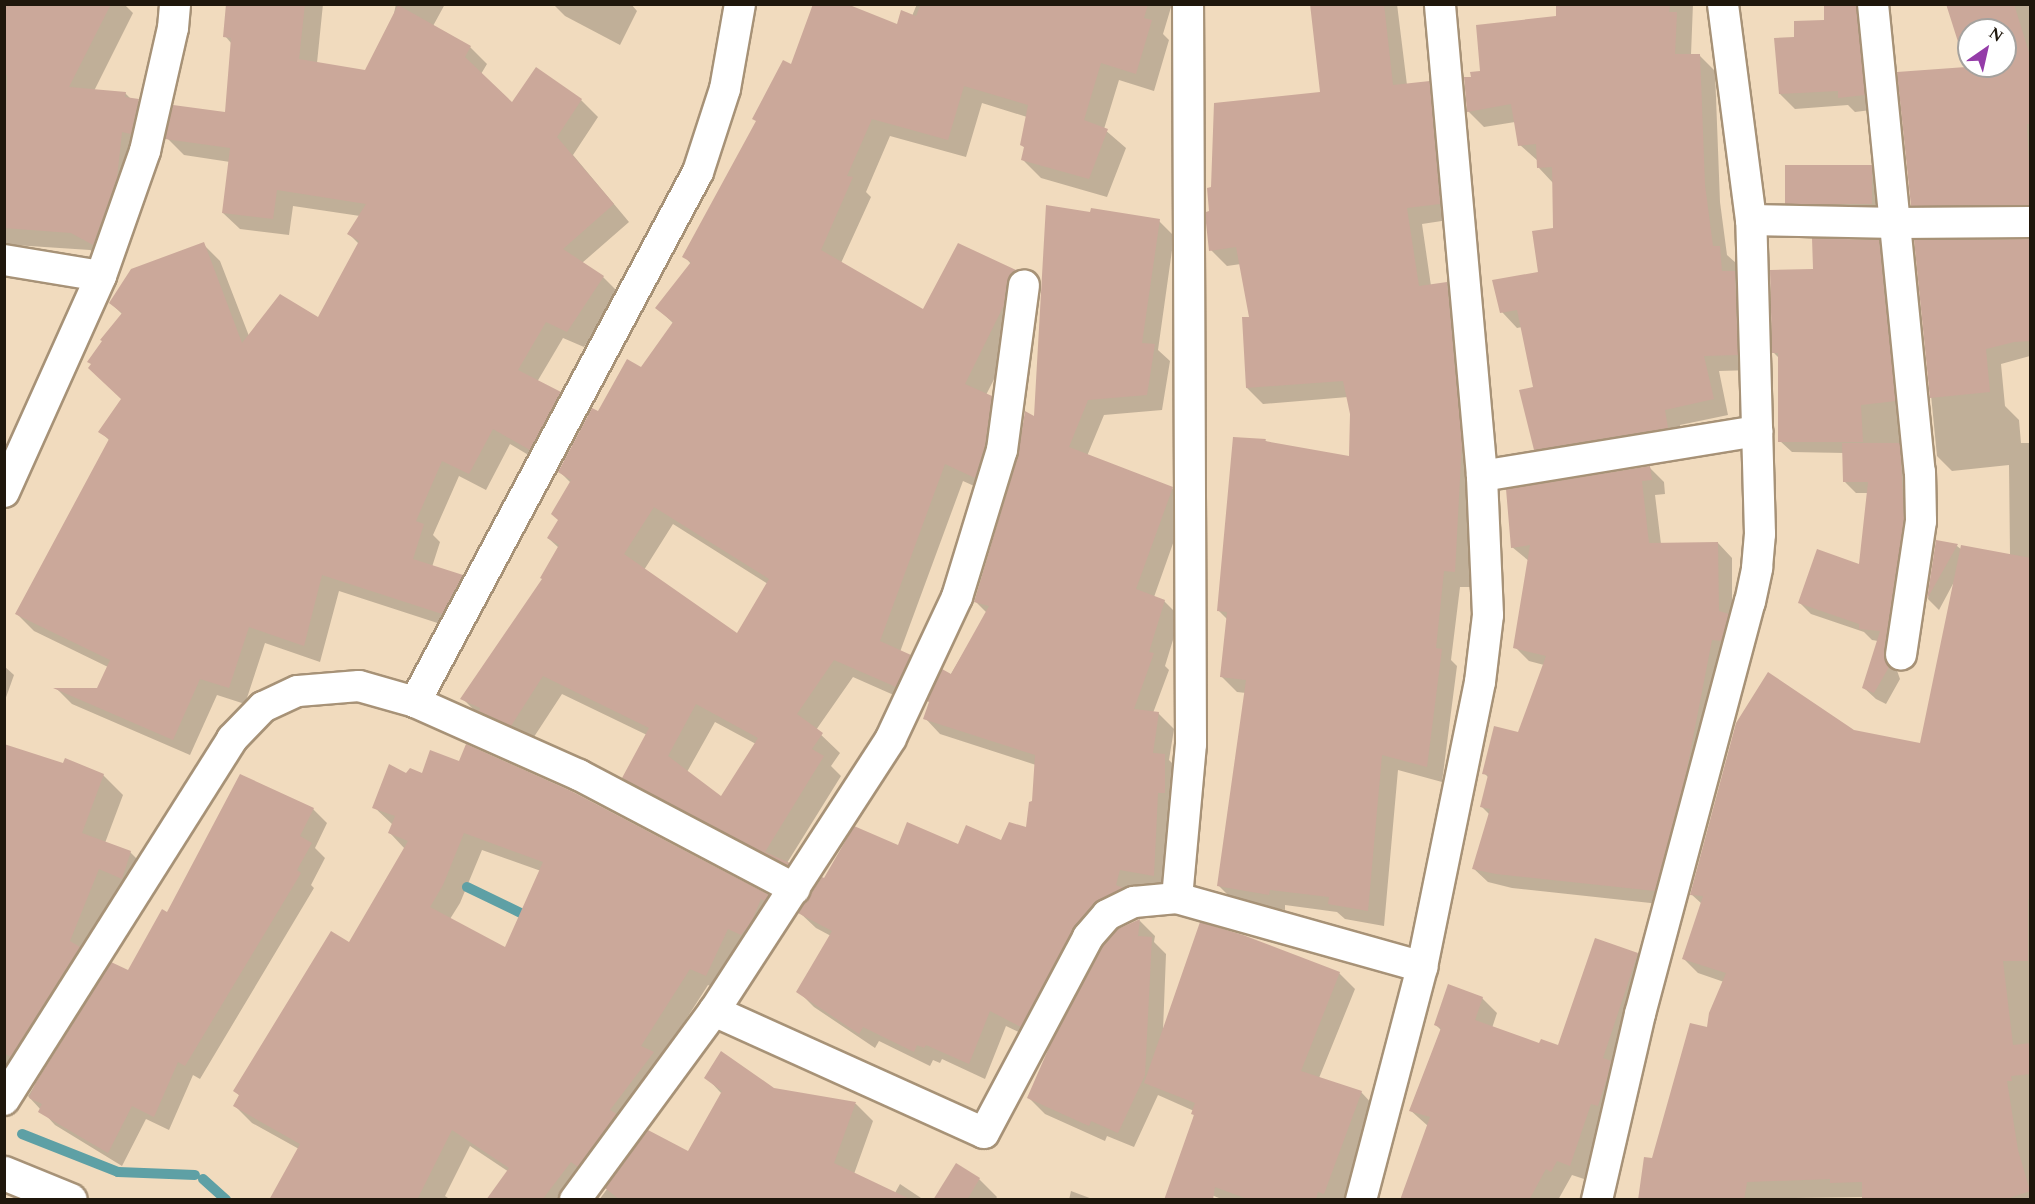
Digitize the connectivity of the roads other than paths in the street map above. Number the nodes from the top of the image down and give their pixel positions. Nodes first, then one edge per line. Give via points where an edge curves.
1 (175, 4) edge
2 (740, 4) edge
3 (1188, 4) edge
4 (1440, 4) edge
5 (1723, 4) edge
6 (1873, 4) edge
7 (1751, 220) junction
8 (2031, 222) edge
9 (1897, 223) junction
10 (4, 261) edge
11 (101, 276) junction
12 (1024, 285) dead end
13 (1757, 430) junction
14 (1482, 476) junction
15 (4, 492) edge
16 (1901, 656) dead end
17 (415, 702) junction
18 (795, 889) junction
19 (1177, 898) junction
20 (1422, 967) junction
21 (714, 1011) junction
22 (4, 1100) edge
23 (15, 1184) edge
24 (70, 1200) edge
25 (575, 1200) edge
26 (1361, 1200) edge
27 (1597, 1200) edge

1 - 11 street via 145,151
2 - 17 street via 725,89 698,172
3 - 19 street via 1191,744
4 - 14 street
5 - 7 street
6 - 9 street
7 - 9 street
7 - 13 street
8 - 9 street
9 - 16 street via 1921,521
10 - 11 street
11 - 15 street
12 - 18 street via 1002,450 957,597 891,738
13 - 14 street
13 - 27 street via 1760,534 1750,602 1640,1014
14 - 20 street via 1488,615 1480,681
17 - 18 street via 579,775
17 - 22 street via 359,686 298,691 263,706 232,739
18 - 21 street
19 - 20 street
19 - 21 street via 1134,902 1107,915 1088,937 984,1133
20 - 26 street
21 - 25 street
23 - 24 main road

